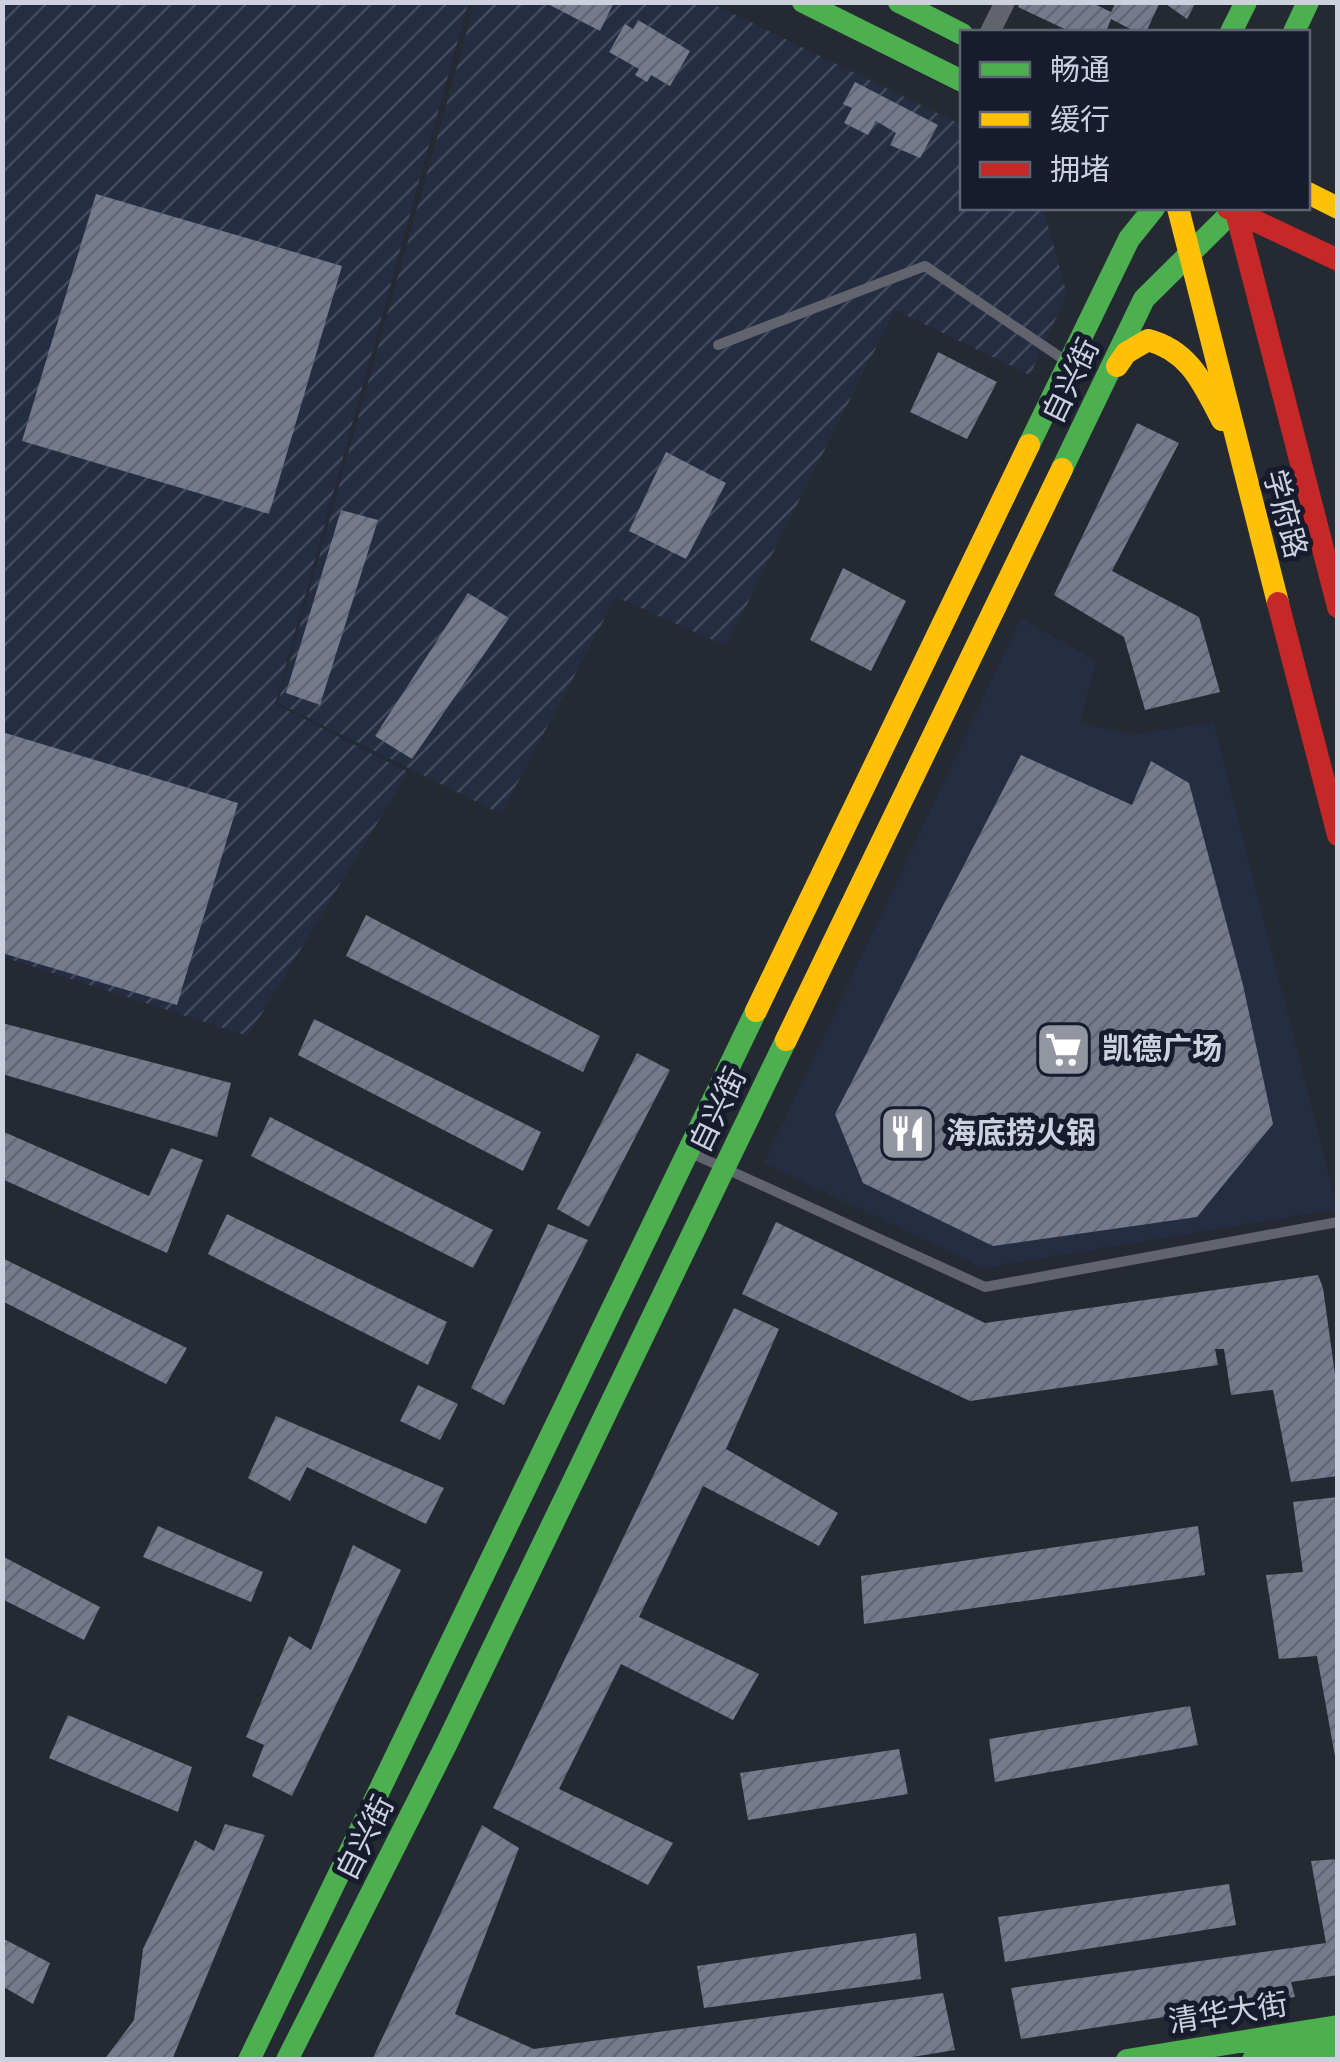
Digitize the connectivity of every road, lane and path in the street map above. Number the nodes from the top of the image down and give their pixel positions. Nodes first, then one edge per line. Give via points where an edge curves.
1 (803, 2) edge
2 (899, 2) edge
3 (1005, 2) edge
4 (1246, 2) edge
5 (1308, 2) edge
6 (991, 30) edge
7 (1232, 30) edge
8 (1295, 30) edge
9 (960, 33) edge
10 (960, 80) edge
11 (1310, 194) edge
12 (1338, 208) edge
13 (1152, 210) edge
14 (1178, 210) edge
15 (1230, 210) edge
16 (1233, 210) edge
17 (1236, 210) edge
18 (1188, 256) junction
19 (1338, 260) edge
20 (718, 345) dead end
21 (1072, 364) junction
22 (1101, 388) junction
23 (1236, 444) junction
24 (1338, 607) edge
25 (1338, 836) edge
26 (690, 1152) junction
27 (724, 1168) junction
28 (1338, 1222) edge
29 (1338, 2026) edge
30 (1338, 2046) edge
31 (249, 2060) edge
32 (287, 2060) edge
33 (1127, 2060) edge
34 (1253, 2060) edge

1 - 10 main road
2 - 9 main road
3 - 6 street
4 - 7 main road
5 - 8 main road
11 - 12 main road
13 - 21 main road, 自兴街 via 1129,239
14 - 18 main road, 学府路
15 - 18 main road, 自兴街
16 - 24 main road, 学府路
17 - 19 main road
18 - 22 main road, 自兴街 via 1144,298
18 - 23 main road, 学府路
20 - 21 lane via 926,266
21 - 26 main road, 自兴街
22 - 23 main road via 1126,354 1148,340 1170,344 1190,363
22 - 27 main road, 自兴街
23 - 25 main road, 学府路
26 - 27 lane
26 - 31 main road, 自兴街
27 - 28 lane via 985,1286
27 - 32 main road, 自兴街
29 - 33 main road, 清华大街
30 - 34 main road, 清华大街

